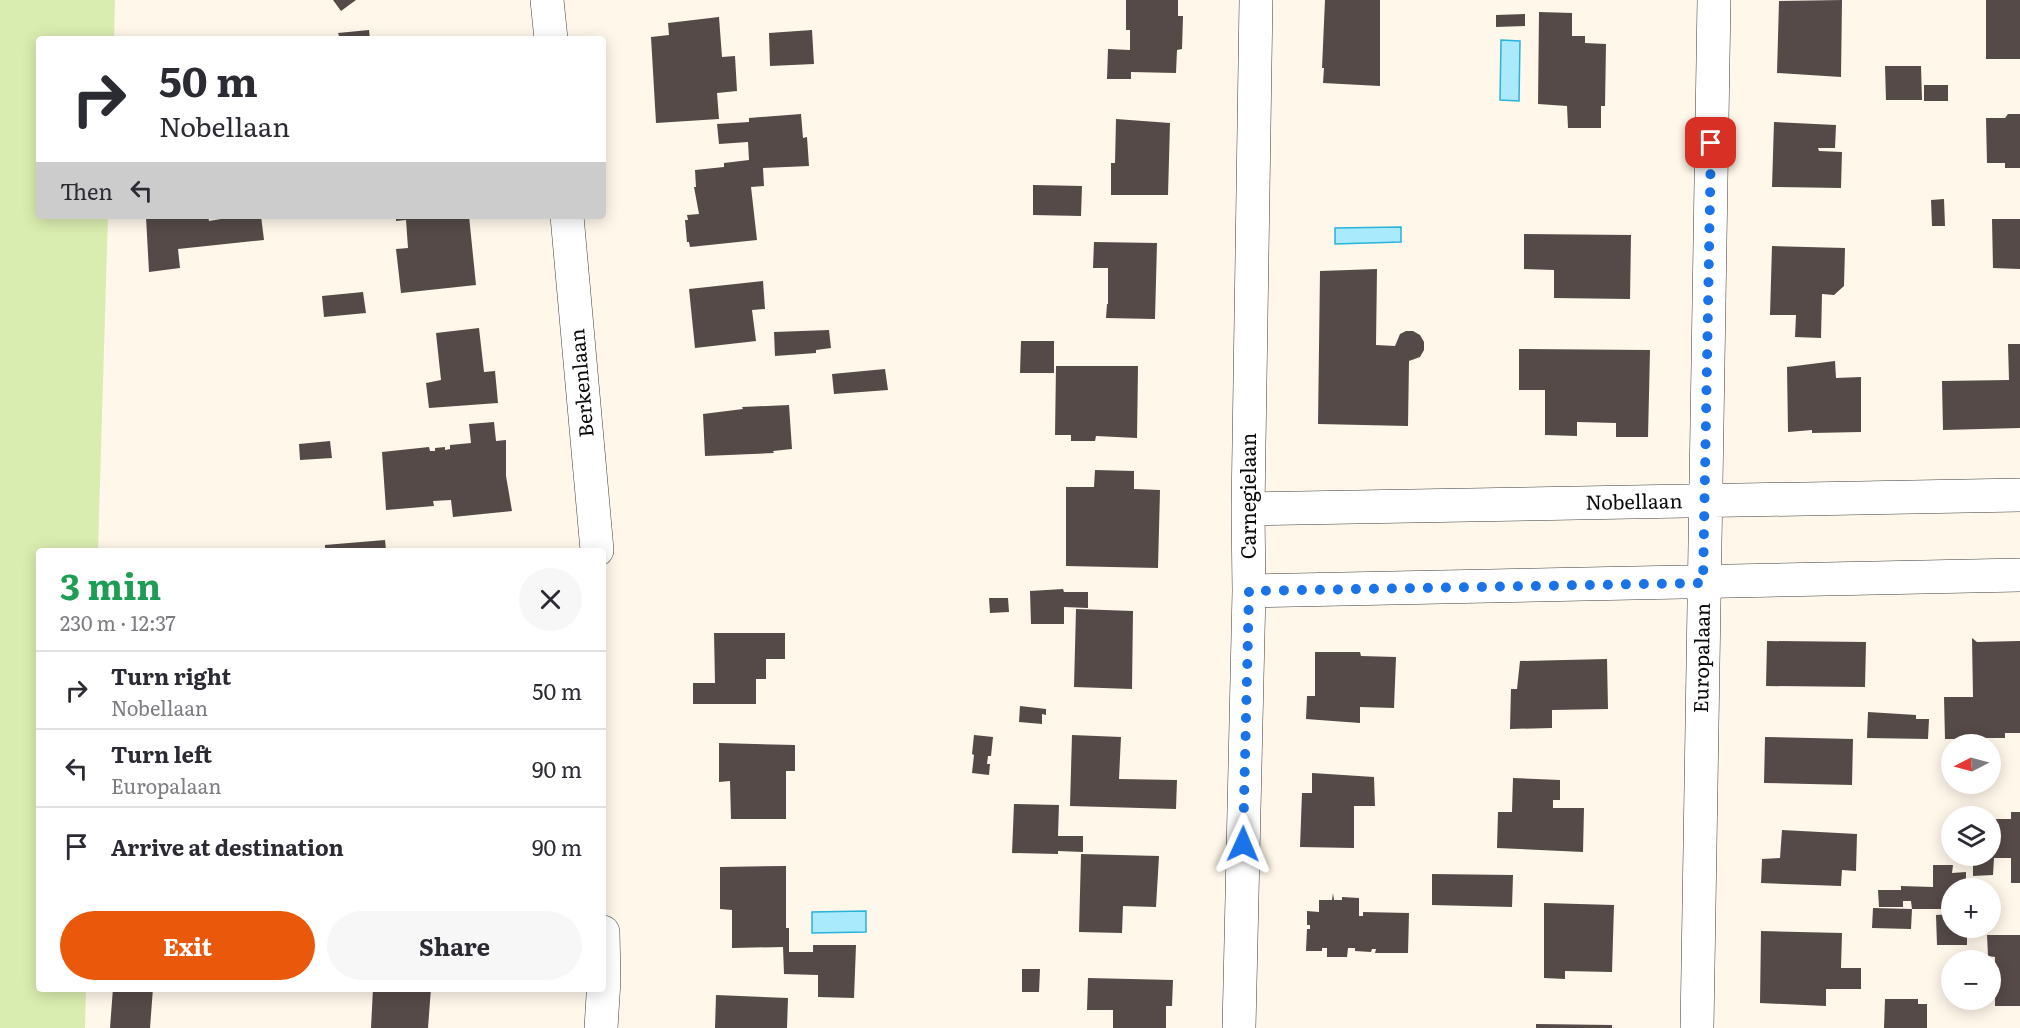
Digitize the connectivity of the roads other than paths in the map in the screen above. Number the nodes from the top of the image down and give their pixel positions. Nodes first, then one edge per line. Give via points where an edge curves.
1 (547, 0) edge
2 (1256, 0) edge
3 (1714, 0) edge
4 (551, 36) edge
5 (567, 219) edge
6 (2020, 495) edge
7 (1705, 501) junction
8 (1248, 509) junction
9 (597, 548) edge
10 (2020, 575) edge
11 (1703, 583) junction
12 (1249, 591) junction
13 (603, 992) edge
14 (601, 1028) edge
15 (1239, 1028) edge
16 (1697, 1028) edge

1 - 4 street
2 - 8 street, Carnegielaan
3 - 7 street, Europalaan
5 - 9 street, Berkenlaan
6 - 7 street, Nobellaan
7 - 8 street, Nobellaan
7 - 11 street, Europalaan
8 - 12 street, Carnegielaan
10 - 11 street
11 - 12 street
11 - 16 street, Europalaan
12 - 15 street, Carnegielaan
13 - 14 street

